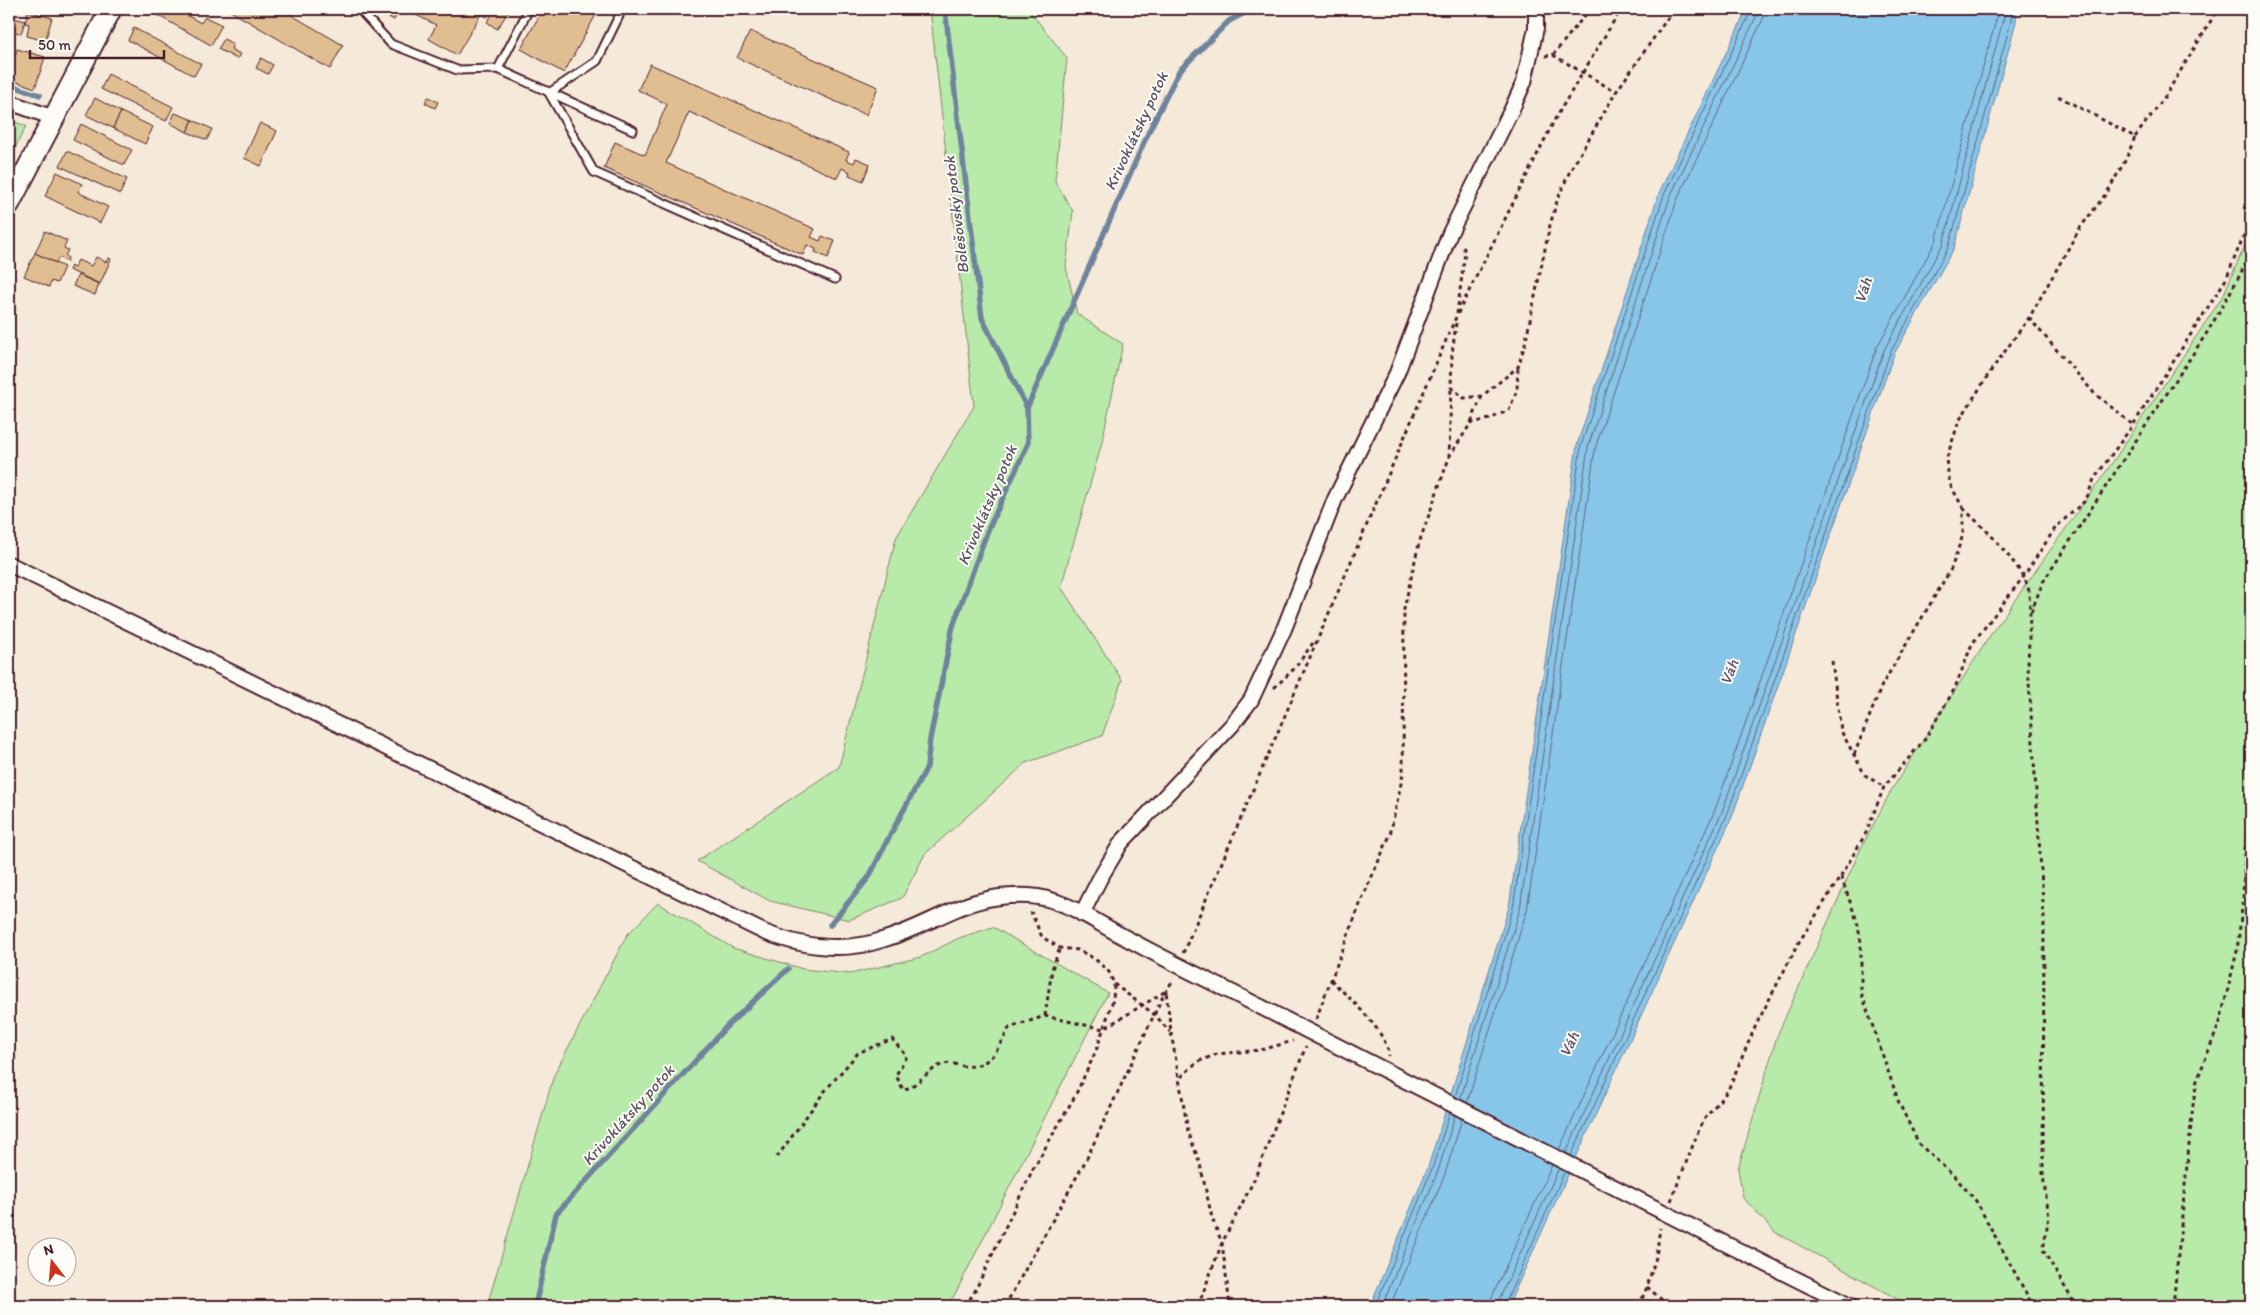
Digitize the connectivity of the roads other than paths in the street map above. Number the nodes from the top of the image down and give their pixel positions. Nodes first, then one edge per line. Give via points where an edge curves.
1 (111, 9) edge
2 (359, 9) edge
3 (529, 9) edge
4 (620, 9) edge
5 (1536, 9) edge
6 (498, 69) junction
7 (549, 93) junction
8 (9, 102) edge
9 (54, 118) junction
10 (633, 130) dead end
11 (9, 204) edge
12 (835, 279) dead end
13 (9, 564) edge
14 (1082, 914) junction
15 (1850, 1306) edge

1 - 9 main road
2 - 6 lane via 391,44 456,70
3 - 6 lane
4 - 7 lane via 597,61
5 - 14 street via 1536,28 1524,82 1450,232 1397,373 1335,499 1284,629 1251,700 1232,725 1122,843
6 - 7 lane
7 - 10 lane
7 - 12 lane via 594,172
8 - 9 street
9 - 11 main road
13 - 14 street via 785,940 827,947 860,945 909,930 974,901 998,896 1031,896
14 - 15 street, bridge

